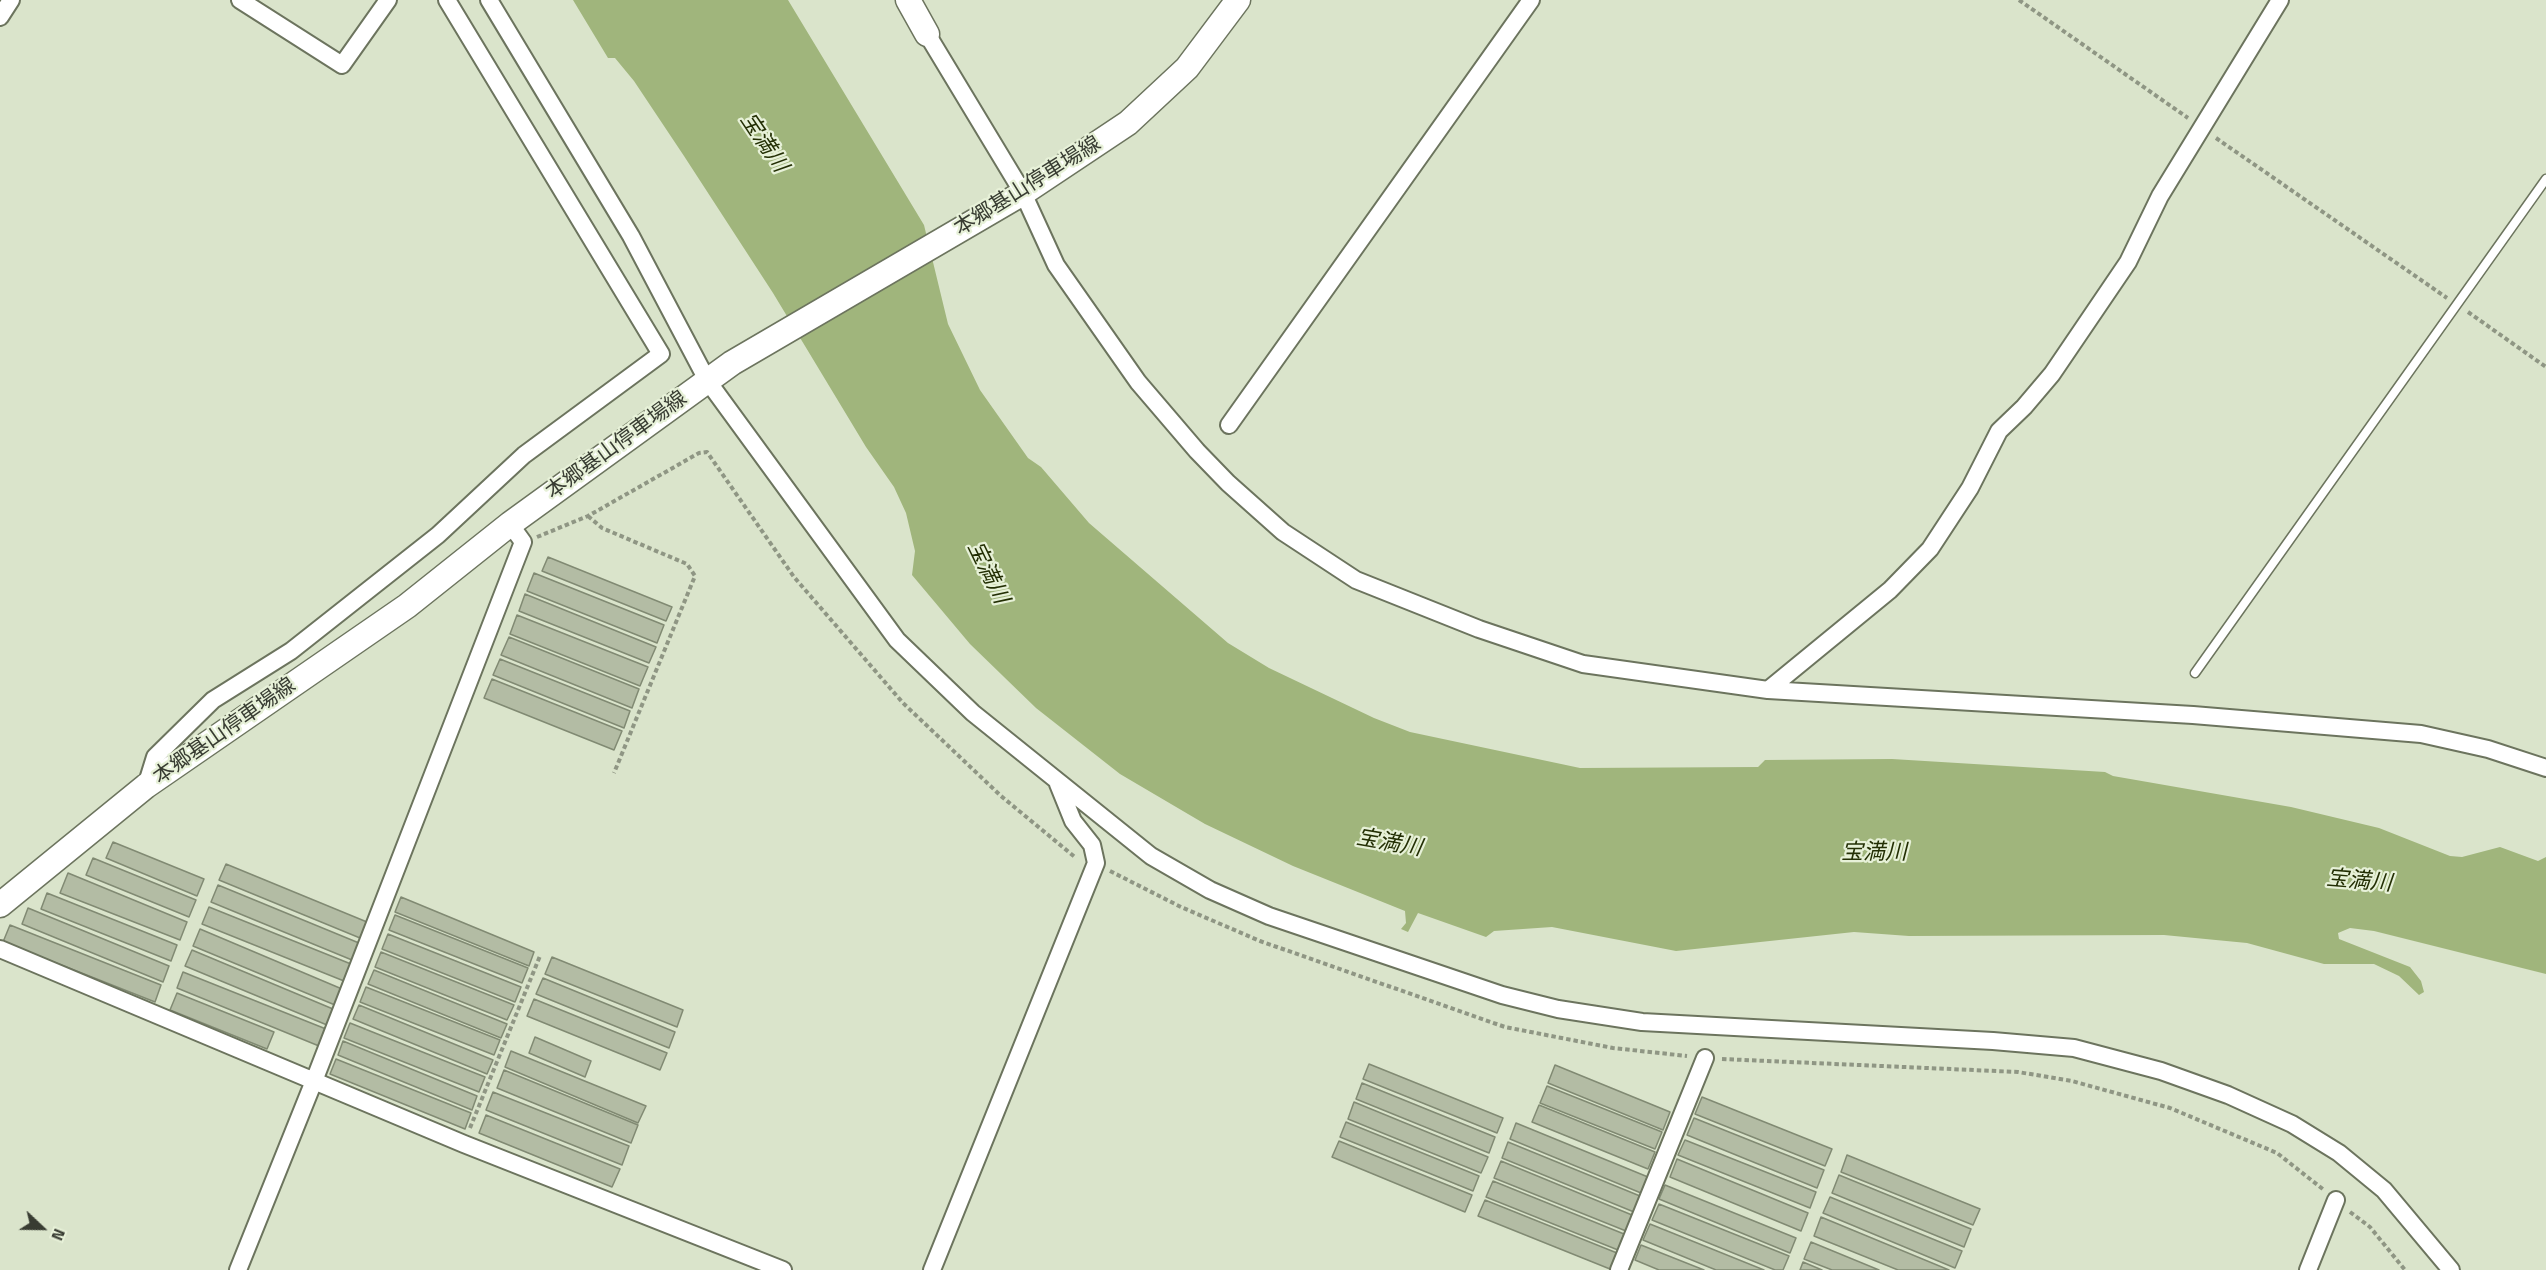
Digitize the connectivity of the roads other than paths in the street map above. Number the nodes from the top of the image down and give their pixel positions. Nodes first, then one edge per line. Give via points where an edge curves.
1 (11, 0) edge
2 (240, 0) edge
3 (388, 0) edge
4 (447, 0) edge
5 (489, 0) edge
6 (908, 0) edge
7 (1238, 0) edge
8 (1531, 0) edge
9 (2280, 0) edge
10 (0, 17) edge
11 (927, 34) joint
12 (2546, 178) edge
13 (1018, 197) junction
14 (707, 380) junction
15 (1229, 425) dead end
16 (517, 533) junction
17 (2195, 673) dead end
18 (1768, 690) junction
19 (2546, 768) edge
20 (1056, 780) junction
21 (146, 786) junction
22 (0, 905) edge
23 (0, 949) edge
24 (1705, 1058) road end
25 (314, 1081) junction
26 (2336, 1200) road end
27 (238, 1270) edge
28 (783, 1270) edge
29 (932, 1270) edge
30 (1619, 1270) edge
31 (2308, 1270) edge
32 (2451, 1270) edge

1 - 10 street
2 - 3 street via 342,65
4 - 21 street via 661,354 524,455 438,535 291,651 213,700 155,757
5 - 14 street via 631,236
6 - 11 main road
7 - 13 main road, 本郷基山停車場線 via 1187,68 1128,123
8 - 15 street
9 - 18 street via 2160,196 2128,262 2052,374 1999,431 1970,488 1930,549 1890,590
11 - 13 street
12 - 17 lane
13 - 14 main road, 本郷基山停車場線
13 - 18 street via 1056,265 1138,382 1228,483 1301,544 1356,580 1479,629 1583,664
14 - 16 main road, 本郷基山停車場線
14 - 20 street via 897,640 973,713
16 - 21 main road, 本郷基山停車場線
16 - 25 street
18 - 19 street via 2193,715 2421,734
20 - 29 street via 1074,821 1092,845 1096,863
20 - 32 street via 1151,856 1210,890 1269,916 1502,995 1558,1009 1642,1022 2074,1048 2162,1071 2292,1124 2339,1153 2384,1190
21 - 22 main road, 本郷基山停車場線
23 - 25 street
24 - 30 street
25 - 27 street
25 - 28 street
26 - 31 street

